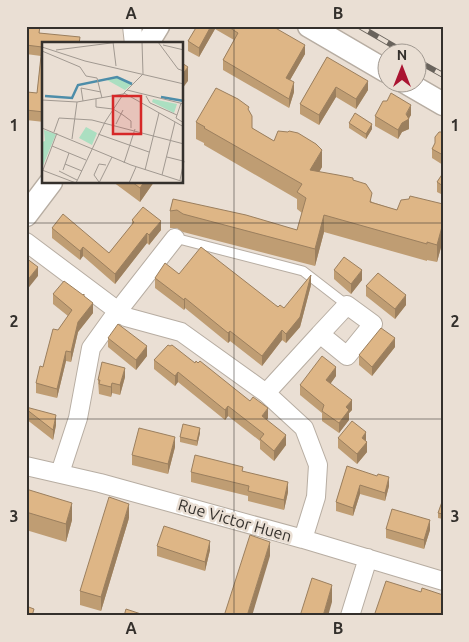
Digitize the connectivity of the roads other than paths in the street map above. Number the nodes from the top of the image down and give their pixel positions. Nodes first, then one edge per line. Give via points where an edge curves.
1 (132, 26) edge
2 (158, 26) edge
3 (309, 26) edge
4 (134, 42) edge
5 (148, 42) edge
6 (376, 66) edge
7 (422, 92) edge
8 (443, 104) edge
9 (49, 184) edge
10 (26, 215) edge
11 (176, 238) joint
12 (26, 242) edge
13 (347, 305) junction
14 (118, 311) junction
15 (320, 334) junction
16 (266, 393) junction
17 (26, 466) edge
18 (60, 472) junction
19 (303, 539) junction
20 (368, 558) junction
21 (443, 581) edge
22 (350, 616) edge

1 - 4 street
2 - 5 street
3 - 6 street
7 - 8 street
9 - 10 street
11 - 13 lane via 303,271
11 - 14 street
12 - 14 street
13 - 15 street
13 - 15 street via 373,324 347,356
14 - 16 street via 126,318 181,332
14 - 18 street via 91,348 78,418
15 - 16 street
16 - 19 street via 304,428 318,465 316,497
17 - 18 street, Rue Victor Huen
18 - 19 street, Rue Victor Huen
19 - 20 street, Rue Victor Huen
20 - 21 street, Rue Victor Huen
20 - 22 street

